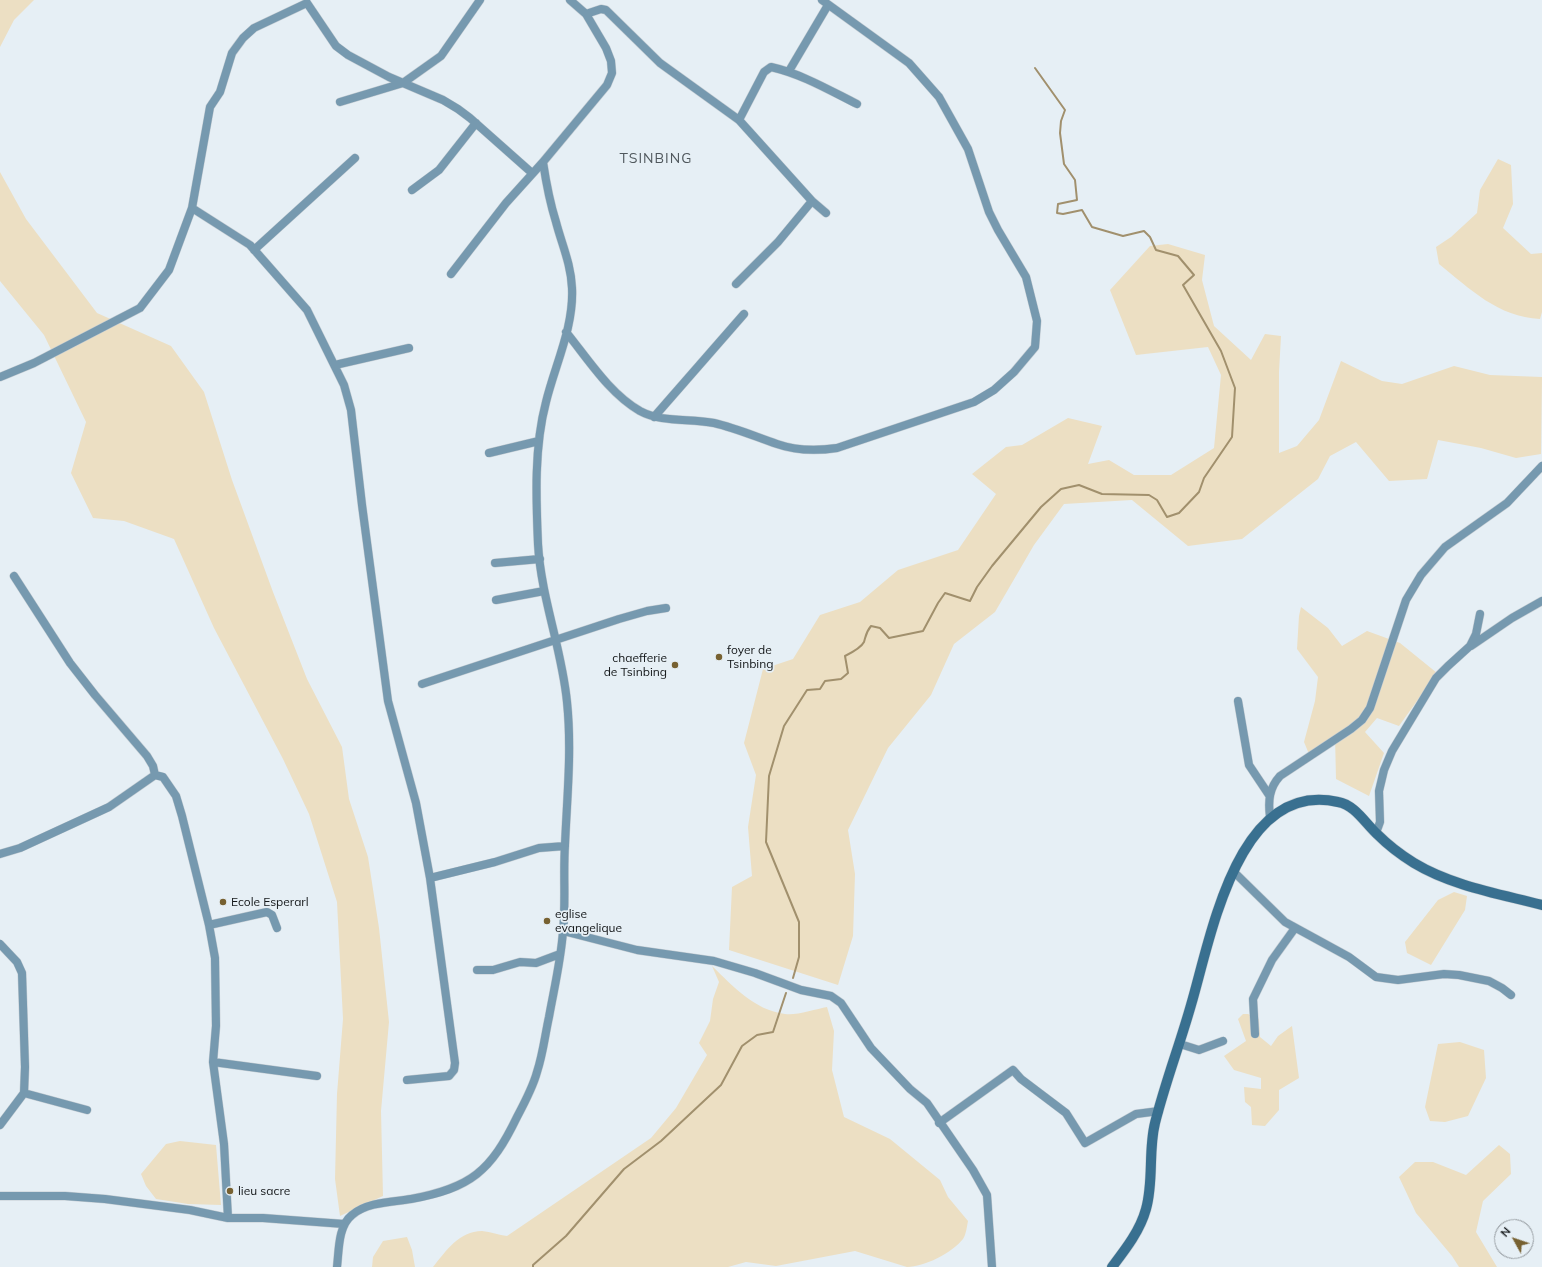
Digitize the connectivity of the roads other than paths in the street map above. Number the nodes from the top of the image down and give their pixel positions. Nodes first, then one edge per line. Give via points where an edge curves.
1 (480, 0) edge
2 (570, 0) edge
3 (307, 2) edge
4 (825, 3) edge
5 (586, 14) junction
6 (789, 71) junction
7 (403, 82) junction
8 (340, 102) dead end
9 (856, 104) dead end
10 (739, 120) junction
11 (476, 123) junction
12 (355, 158) dead end
13 (543, 162) junction
14 (532, 173) junction
15 (412, 190) dead end
16 (812, 201) junction
17 (192, 208) junction
18 (826, 213) dead end
19 (254, 250) junction
20 (452, 274) dead end
21 (736, 284) dead end
22 (744, 314) dead end
23 (566, 332) junction
24 (409, 348) dead end
25 (335, 365) junction
26 (0, 377) edge
27 (654, 418) junction
28 (539, 441) junction
29 (489, 453) dead end
30 (1542, 466) edge
31 (540, 559) junction
32 (495, 563) dead end
33 (14, 576) dead end
34 (544, 590) junction
35 (496, 600) dead end
36 (1542, 601) edge
37 (666, 608) dead end
38 (1480, 614) dead end
39 (556, 640) junction
40 (1470, 646) junction
41 (422, 684) dead end
42 (1238, 701) dead end
43 (155, 776) junction
44 (1270, 795) junction
45 (1270, 817) junction
46 (1376, 833) junction
47 (564, 846) junction
48 (0, 854) edge
49 (1233, 871) junction
50 (430, 878) junction
51 (1542, 905) edge
52 (209, 925) junction
53 (278, 928) dead end
54 (1295, 928) junction
55 (563, 931) junction
56 (0, 944) edge
57 (560, 954) junction
58 (477, 970) dead end
59 (1511, 995) dead end
60 (1255, 1034) dead end
61 (1223, 1041) dead end
62 (1180, 1044) junction
63 (213, 1062) junction
64 (317, 1076) dead end
65 (407, 1080) dead end
66 (24, 1093) junction
67 (87, 1110) dead end
68 (1159, 1111) junction
69 (939, 1123) junction
70 (0, 1125) edge
71 (0, 1196) edge
72 (228, 1218) junction
73 (344, 1224) junction
74 (338, 1267) edge
75 (992, 1267) edge
76 (1112, 1267) edge

1 - 7 street via 441,56
2 - 5 street
3 - 7 street via 336,46 348,55
3 - 17 street via 254,28 232,53 220,92 210,107
4 - 6 street
4 - 27 street via 909,63 935,91 947,109 968,149 989,212 1026,277 1037,321 1035,347 1014,372 994,390 974,402 837,448 816,451 797,449 731,427
5 - 10 street via 606,10 660,63
5 - 13 street via 606,48 612,73 608,85
6 - 9 street
6 - 10 street via 767,68
7 - 8 street
7 - 11 street via 443,100
10 - 16 street
11 - 14 street
11 - 15 street via 439,170
12 - 19 street
13 - 14 street
13 - 23 street via 556,224 570,266 572,290
14 - 20 street
16 - 18 street
16 - 21 street via 778,242
17 - 19 street via 250,244
17 - 26 street via 169,270 140,308 34,363
19 - 25 street via 307,310
22 - 27 street
23 - 27 street via 615,391
23 - 28 street via 546,400
24 - 25 street
25 - 50 street via 351,410 388,701 416,803
28 - 29 street
28 - 31 street via 537,497
30 - 44 street via 1507,503 1461,534 1432,561 1406,600 1370,708 1362,720 1327,747 1280,776 1273,784
31 - 32 street
31 - 34 street
33 - 43 street via 70,663 139,744 153,766
34 - 35 street
34 - 39 street
36 - 40 street
37 - 39 street via 647,611
38 - 40 street via 1476,634
39 - 41 street
39 - 47 street via 568,717 570,772
40 - 46 street via 1436,678 1392,751 1379,791 1380,822
42 - 44 street via 1249,765
43 - 48 street via 109,807 27,845
43 - 52 street via 163,777 176,796
44 - 45 street
45 - 46 main road via 1305,801 1339,802 1350,806
45 - 49 main road
46 - 51 main road via 1413,863 1445,878
47 - 50 street via 539,848 496,862
47 - 55 street
49 - 54 street via 1277,915
49 - 62 main road via 1217,912
50 - 65 street via 455,1063 454,1070 449,1076
52 - 53 street via 267,912 272,915
52 - 63 street via 215,958 216,984
54 - 59 street via 1349,957 1376,977 1398,980 1444,974 1459,975 1489,981
54 - 60 street via 1272,960 1252,999
55 - 57 street
55 - 69 street via 637,950 714,961 801,990 831,996 841,1003 871,1048 927,1103
56 - 66 street via 17,962 22,973
57 - 58 street via 536,963 520,962 493,970
57 - 73 street via 537,1072 521,1110 496,1156 482,1172 466,1182 439,1194 362,1209 351,1215
61 - 62 street via 1199,1050
62 - 68 main road
63 - 64 street
63 - 72 street via 224,1144
66 - 67 street
66 - 70 street
68 - 69 street via 1136,1114 1085,1143 1066,1113 1021,1079 1014,1070
68 - 76 main road via 1152,1140 1147,1208 1135,1234
69 - 75 street via 973,1170 987,1195
71 - 72 street via 105,1199 190,1210
72 - 73 street via 270,1218
73 - 74 street

